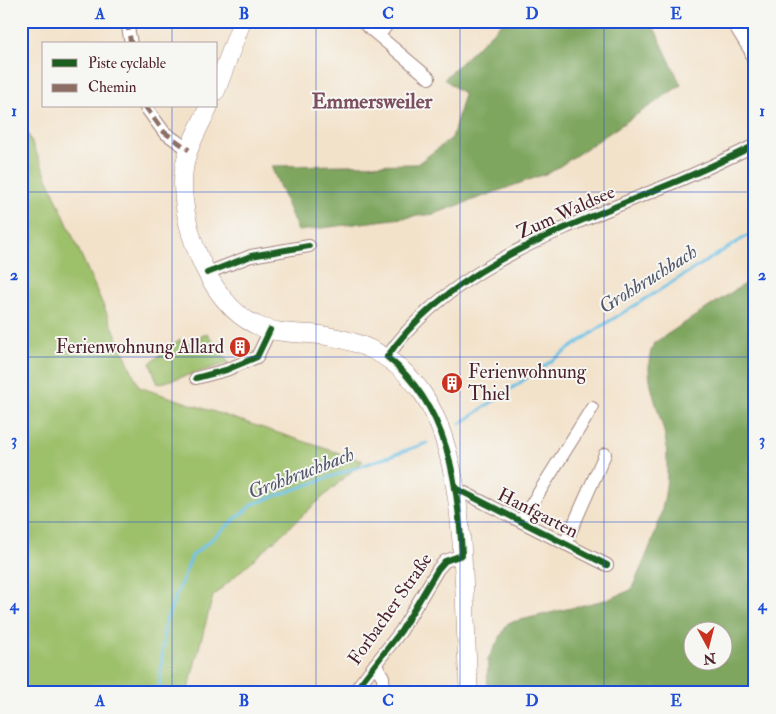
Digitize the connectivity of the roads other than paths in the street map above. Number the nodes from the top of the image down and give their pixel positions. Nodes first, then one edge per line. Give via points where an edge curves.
1 (127, 21) edge
2 (242, 21) edge
3 (361, 21) edge
4 (390, 21) edge
5 (732, 21) edge
6 (379, 35) junction
7 (131, 42) edge
8 (755, 64) edge
9 (429, 78) dead end
10 (218, 86) edge
11 (146, 108) edge
12 (208, 108) edge
13 (755, 145) edge
14 (189, 150) junction
15 (310, 246) dead end
16 (207, 273) junction
17 (270, 330) junction
18 (387, 357) junction
19 (196, 378) dead end
20 (592, 408) dead end
21 (605, 454) dead end
22 (456, 488) junction
23 (521, 521) junction
24 (565, 544) junction
25 (462, 555) junction
26 (607, 565) dead end
27 (375, 664) junction
28 (353, 693) edge
29 (384, 693) edge
30 (469, 693) edge

1 - 7 street
2 - 10 main road
3 - 6 street
4 - 6 street
5 - 8 street
6 - 9 street
11 - 14 street via 164,132
12 - 14 main road
13 - 18 street, Zum Waldsee via 516,251 455,289 418,322
14 - 16 main road via 184,167 183,198 190,231
15 - 16 street via 251,256
16 - 17 main road via 229,306 242,317
17 - 18 main road via 345,339
17 - 19 street via 257,357
18 - 22 main road via 424,396 441,435
20 - 23 street, Hanfgarten
21 - 24 street, Hanfgarten
22 - 23 street, Hanfgarten
22 - 25 main road
23 - 24 street, Hanfgarten
24 - 26 street, Hanfgarten
25 - 27 street, Forbacher Straße via 445,561 438,569 411,616
25 - 30 main road
27 - 28 street, Forbacher Straße
27 - 29 street via 383,677

